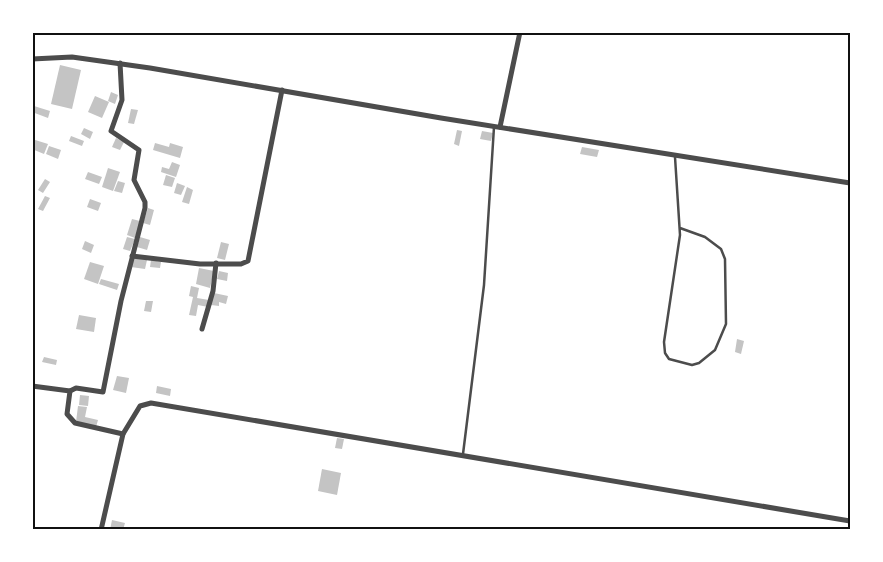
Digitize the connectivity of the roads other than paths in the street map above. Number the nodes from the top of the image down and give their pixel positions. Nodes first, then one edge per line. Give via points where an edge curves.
1 (520, 32) edge
2 (32, 59) edge
3 (120, 63) junction
4 (282, 90) junction
5 (494, 126) junction
6 (675, 154) junction
7 (850, 183) edge
8 (680, 228) junction
9 (132, 256) junction
10 (216, 263) junction
11 (202, 330) dead end
12 (32, 386) edge
13 (70, 391) junction
14 (123, 434) junction
15 (463, 454) junction
16 (850, 521) edge
17 (101, 530) edge

1 - 5 street via 501,127
2 - 3 street via 72,57
3 - 4 street
3 - 9 street via 122,100 111,132 139,150 134,180 145,206
4 - 5 street
4 - 10 street via 250,259 241,264
5 - 6 street
5 - 15 lane via 484,285
6 - 7 street
6 - 8 lane
8 - 8 lane via 664,342 669,359 692,365 709,357 722,338 727,312 725,259 716,244
9 - 10 street via 193,264
9 - 13 street via 103,392 76,388
10 - 11 street via 213,292
12 - 13 street
13 - 14 street via 67,414 75,423
14 - 15 street via 140,406 151,403
14 - 17 street
15 - 16 street

